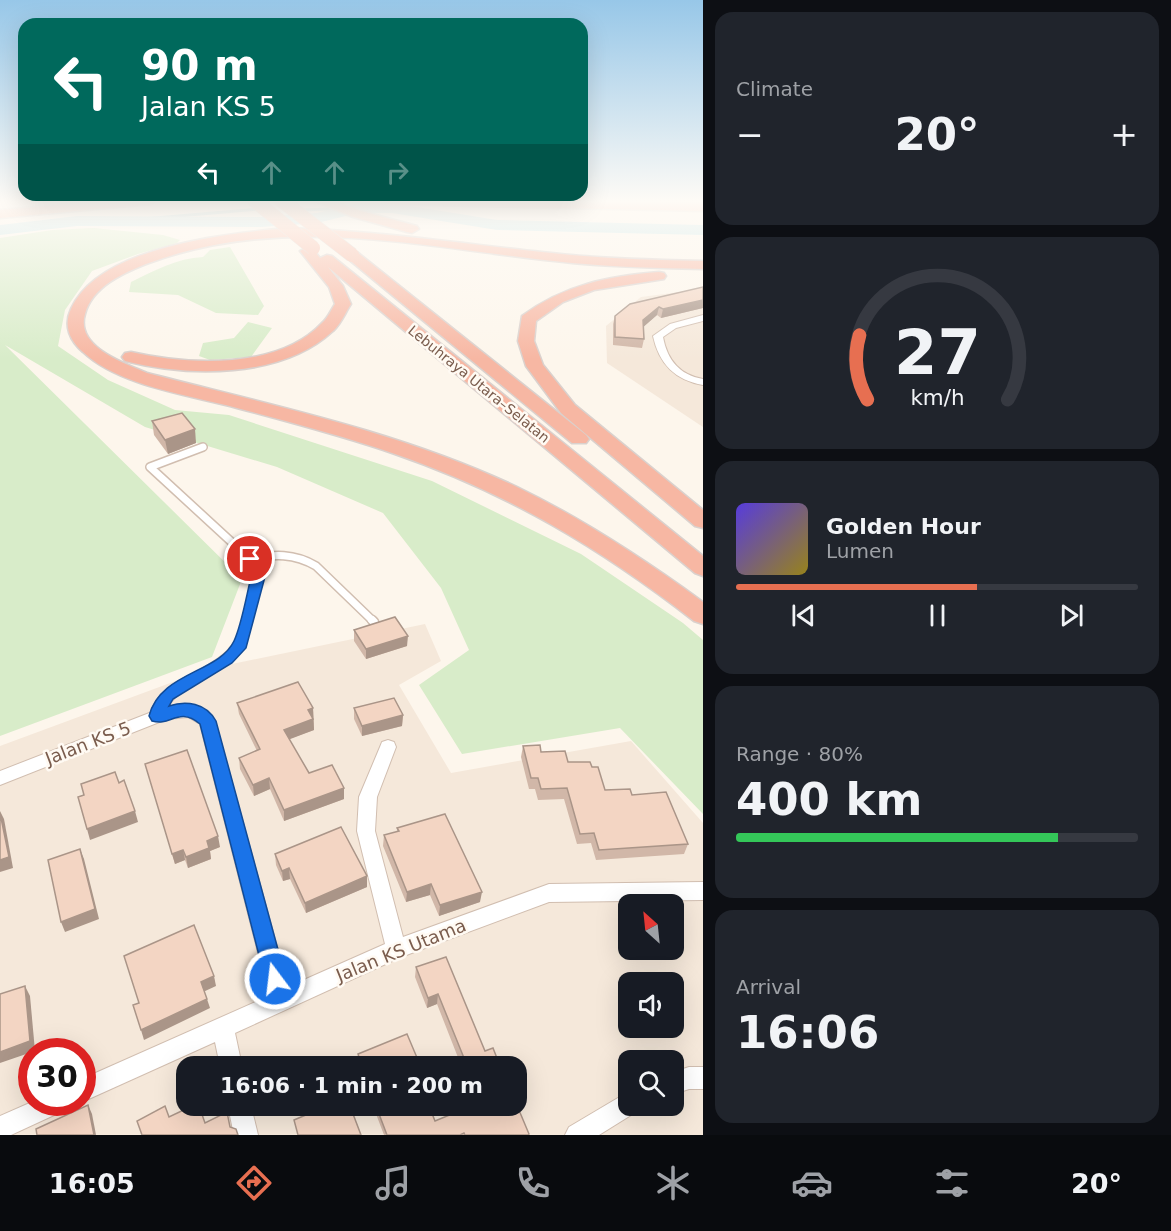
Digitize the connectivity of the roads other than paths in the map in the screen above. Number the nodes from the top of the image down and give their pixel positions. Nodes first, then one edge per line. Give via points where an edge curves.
1 (166, 253) edge
2 (179, 253) edge
3 (313, 253) edge
4 (315, 253) edge
5 (349, 253) edge
6 (488, 253) edge
7 (515, 253) edge
8 (558, 253) edge
9 (703, 265) edge
10 (703, 271) edge
11 (703, 276) edge
12 (703, 318) edge
13 (703, 382) edge
14 (203, 447) dead end
15 (703, 521) edge
16 (703, 539) edge
17 (250, 559) junction
18 (703, 568) edge
19 (703, 615) edge
20 (374, 622) edge
21 (158, 716) junction
22 (388, 747) dead end
23 (0, 777) edge
24 (703, 891) edge
25 (396, 949) junction
26 (281, 1001) junction
27 (223, 1027) junction
28 (229, 1056) edge
29 (703, 1078) edge
30 (684, 1080) edge
31 (96, 1085) edge
32 (618, 1110) edge
33 (26, 1116) edge
34 (242, 1116) edge
35 (0, 1128) edge
36 (246, 1135) edge
37 (578, 1135) edge

1 - 19 highway via 123,269 86,297 75,324 88,348 131,373 345,432 439,462 504,490 576,526 660,581
2 - 3 highway via 127,274 106,290 96,302 90,320 100,342 117,353 153,364 198,367 283,354 320,337 337,319 343,304 336,286
4 - 18 highway, Lebuhraya Utara–Selatan
5 - 16 highway, Lebuhraya Utara–Selatan, bridge
6 - 10 highway
7 - 9 highway
8 - 9 highway
11 - 15 highway via 619,280 575,290 547,304 528,320 526,342 535,366 568,409
12 - 13 street via 673,325 658,336 660,352 669,366 687,378
14 - 17 lane via 150,467
17 - 20 lane via 281,554 306,560
17 - 21 lane via 259,573 241,644 226,659 168,695
21 - 23 street, Jalan KS 5
21 - 26 street, Jalan KS 5 via 178,709 194,710 207,721
22 - 25 street via 368,797 366,831
24 - 25 street, Jalan KS Utama via 549,894
25 - 26 street, Jalan KS Utama
26 - 27 street, Jalan KS Utama
27 - 28 street
27 - 31 street, Jalan KS Utama
29 - 30 street
32 - 37 street
33 - 35 street
34 - 36 street

